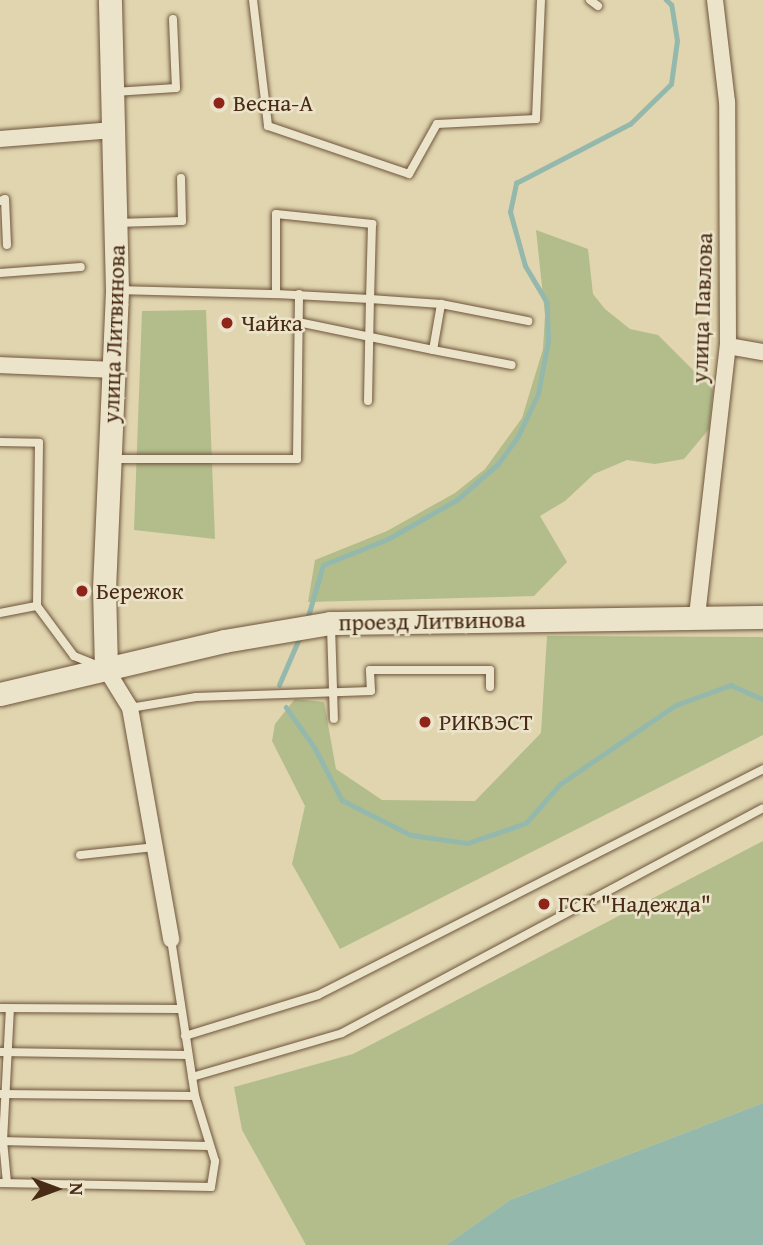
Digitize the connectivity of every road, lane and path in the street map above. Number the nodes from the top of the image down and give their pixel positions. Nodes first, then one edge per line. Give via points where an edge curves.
1 (110, 0) edge
2 (253, 0) edge
3 (541, 0) edge
4 (590, 0) edge
5 (715, 0) edge
6 (598, 6) dead end
7 (173, 19) dead end
8 (113, 92) junction
9 (114, 130) junction
10 (0, 139) edge
11 (181, 178) dead end
12 (0, 201) edge
13 (116, 223) junction
14 (7, 245) dead end
15 (81, 267) dead end
16 (0, 272) edge
17 (117, 290) junction
18 (276, 294) junction
19 (299, 294) junction
20 (370, 299) junction
21 (441, 304) junction
22 (528, 321) dead end
23 (298, 322) junction
24 (366, 339) junction
25 (728, 345) junction
26 (433, 350) junction
27 (763, 352) edge
28 (0, 365) edge
29 (512, 365) dead end
30 (113, 370) junction
31 (368, 401) dead end
32 (0, 442) edge
33 (110, 459) junction
34 (37, 606) junction
35 (0, 613) edge
36 (697, 617) junction
37 (763, 617) edge
38 (330, 623) junction
39 (106, 669) junction
40 (489, 687) dead end
41 (333, 691) junction
42 (0, 694) edge
43 (130, 708) junction
44 (334, 719) dead end
45 (763, 769) edge
46 (763, 808) edge
47 (155, 847) junction
48 (80, 855) dead end
49 (171, 939) joint
50 (0, 1009) edge
51 (10, 1009) junction
52 (180, 1009) junction
53 (185, 1036) junction
54 (4, 1052) edge
55 (188, 1055) junction
56 (192, 1077) junction
57 (2, 1094) edge
58 (195, 1096) junction
59 (2, 1141) edge
60 (209, 1146) junction
61 (4, 1183) edge

1 - 8 main road, улица Литвинова
2 - 3 lane via 268,127 409,174 438,124 536,119
4 - 6 lane
5 - 25 street, улица Павлова via 727,102
7 - 8 lane via 176,88
8 - 9 main road, улица Литвинова
9 - 10 street
9 - 13 main road, улица Литвинова
11 - 13 lane via 182,221
12 - 14 lane via 5,199
13 - 17 main road, улица Литвинова
15 - 16 lane
17 - 18 lane
17 - 30 main road, улица Литвинова
18 - 19 lane
18 - 20 lane via 276,214 372,224
19 - 20 lane
19 - 23 lane
20 - 21 lane
20 - 24 lane
21 - 22 lane
21 - 26 lane
23 - 24 lane
23 - 33 lane via 297,459
24 - 26 lane
24 - 31 lane
25 - 27 street
25 - 36 street, улица Павлова
26 - 29 lane
28 - 30 street
30 - 33 main road, улица Литвинова
32 - 34 lane via 39,443
33 - 39 main road, улица Литвинова
34 - 35 lane
34 - 39 lane via 74,656
36 - 37 main road, проезд Литвинова
36 - 38 main road, проезд Литвинова
38 - 39 main road, проезд Литвинова via 224,641
38 - 41 lane
39 - 42 main road, проезд Литвинова
39 - 43 street
40 - 41 lane via 490,670 370,670 371,691
41 - 43 lane via 196,698
41 - 44 lane
43 - 47 street
45 - 53 lane via 318,995
46 - 56 lane via 342,1033
47 - 48 lane
47 - 49 street
49 - 52 lane
50 - 51 lane
51 - 52 lane
51 - 54 lane
52 - 53 lane
53 - 55 lane
54 - 55 lane
54 - 57 lane
55 - 56 lane
56 - 58 lane
57 - 58 lane
57 - 59 lane
58 - 60 lane
59 - 60 lane
59 - 61 lane
60 - 61 lane via 215,1161 211,1187

